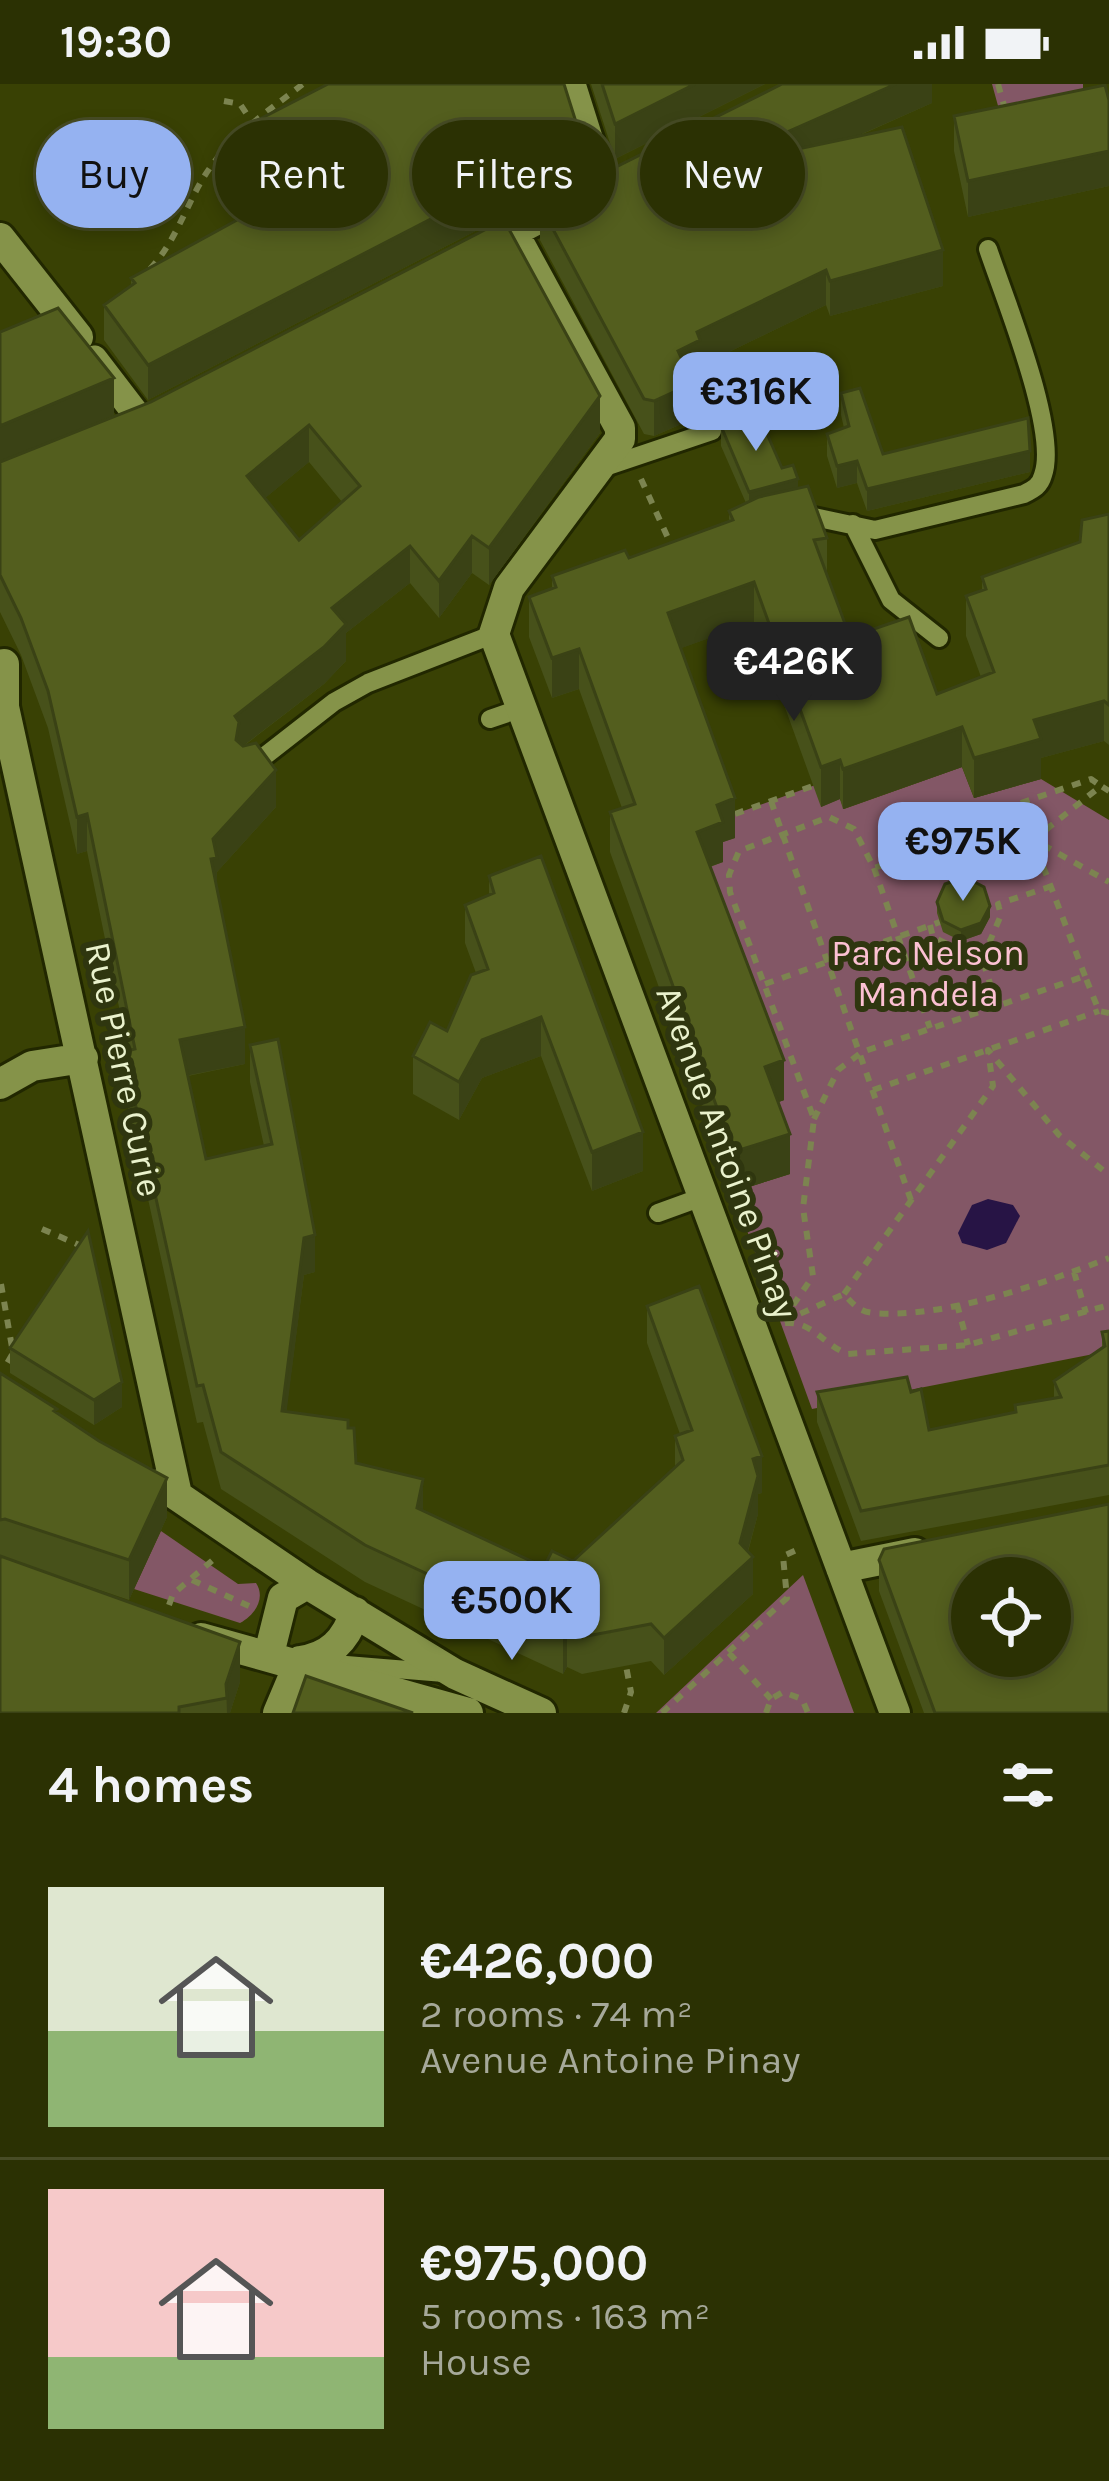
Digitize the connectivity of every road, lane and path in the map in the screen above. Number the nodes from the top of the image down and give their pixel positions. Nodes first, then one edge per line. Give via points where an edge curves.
1 (303, 84) edge
2 (572, 84) edge
3 (998, 84) edge
4 (224, 101) dead end
5 (1007, 116) edge
6 (251, 120) edge
7 (257, 120) edge
8 (588, 120) edge
9 (215, 162) edge
10 (521, 228) edge
11 (0, 238) edge
12 (988, 249) dead end
13 (145, 274) edge
14 (94, 359) joint
15 (143, 422) edge
16 (712, 431) dead end
17 (598, 469) junction
18 (649, 497) dead end
19 (770, 519) edge
20 (853, 524) junction
21 (672, 557) edge
22 (529, 605) edge
23 (495, 625) junction
24 (939, 638) dead end
25 (2, 660) edge
26 (522, 708) junction
27 (490, 719) dead end
28 (257, 735) edge
29 (270, 752) junction
30 (247, 770) edge
31 (1105, 788) edge
32 (771, 801) junction
33 (830, 803) dead end
34 (829, 817) junction
35 (782, 830) junction
36 (979, 833) junction
37 (1033, 840) junction
38 (727, 841) edge
39 (739, 851) junction
40 (874, 868) junction
41 (1109, 882) edge
42 (1049, 887) junction
43 (940, 922) edge
44 (929, 925) junction
45 (898, 937) junction
46 (978, 945) junction
47 (828, 961) junction
48 (1084, 976) junction
49 (766, 984) junction
50 (994, 996) dead end
51 (1099, 1011) junction
52 (1109, 1013) edge
53 (930, 1028) junction
54 (988, 1050) junction
55 (862, 1052) junction
56 (83, 1058) junction
57 (0, 1084) edge
58 (873, 1090) junction
59 (814, 1119) junction
60 (1109, 1175) edge
61 (702, 1197) junction
62 (912, 1203) junction
63 (658, 1213) dead end
64 (42, 1228) dead end
65 (93, 1247) edge
66 (1109, 1258) edge
67 (1074, 1272) junction
68 (1, 1284) edge
69 (844, 1294) junction
70 (957, 1304) junction
71 (1109, 1305) edge
72 (1086, 1313) junction
73 (781, 1323) junction
74 (968, 1345) junction
75 (4, 1367) dead end
76 (134, 1471) edge
77 (176, 1490) junction
78 (956, 1545) edge
79 (802, 1548) dead end
80 (214, 1559) dead end
81 (841, 1568) junction
82 (192, 1580) junction
83 (307, 1584) junction
84 (261, 1611) dead end
85 (355, 1612) junction
86 (170, 1618) joint
87 (728, 1652) junction
88 (284, 1658) junction
89 (626, 1666) dead end
90 (455, 1673) junction
91 (771, 1699) junction
92 (889, 1706) edge
93 (278, 1713) edge
94 (468, 1713) edge
95 (541, 1713) edge
96 (624, 1713) edge
97 (662, 1713) edge
98 (766, 1713) edge
99 (808, 1713) edge

1 - 7 path
2 - 8 street
3 - 5 path
4 - 6 path via 240,104
9 - 13 path
10 - 17 street via 503,237 620,428
11 - 14 street
12 - 20 lane via 1034,384 1046,470 1039,486 874,530
14 - 15 street
16 - 17 lane
17 - 23 street via 509,588
18 - 21 path
19 - 20 lane via 803,511
20 - 24 lane via 891,600
22 - 23 lane
23 - 26 street, Avenue Antoine Pinay
23 - 29 lane via 368,683
25 - 56 street, Rue Pierre Curie via 2,699
26 - 27 lane
26 - 61 street, Avenue Antoine Pinay
28 - 29 lane
29 - 30 lane
31 - 36 path via 1091,779 986,815
31 - 37 path
32 - 32 path via 710,823 644,642 766,597 832,779
32 - 35 path
33 - 34 path
34 - 35 path
34 - 40 path via 854,829
35 - 39 path
35 - 47 path
36 - 37 path via 1006,824
36 - 40 path
37 - 41 path
37 - 42 path
38 - 39 path
39 - 49 path via 730,892
40 - 45 path
42 - 46 path via 998,904 990,941
42 - 48 path
43 - 44 path
44 - 45 path
44 - 46 path via 933,937 961,951
45 - 47 path
45 - 53 path
46 - 50 path
47 - 49 path
47 - 55 path
48 - 51 path
48 - 53 path
49 - 59 path
51 - 52 path
51 - 54 path
53 - 55 path
54 - 58 path
54 - 60 path via 1059,1135
54 - 62 path via 993,1086
55 - 58 path
55 - 59 path via 838,1070
56 - 57 street via 32,1066
56 - 77 street, Rue Pierre Curie
58 - 62 path
59 - 73 path via 803,1208 813,1276
61 - 63 lane
61 - 81 street, Avenue Antoine Pinay
62 - 69 path
64 - 65 path
66 - 67 path
67 - 70 path
67 - 72 path
68 - 75 path via 13,1353
69 - 70 path via 873,1313
69 - 73 path
70 - 74 path
71 - 72 path
72 - 74 path
73 - 74 path via 800,1322 848,1354
76 - 77 street
77 - 83 street
78 - 81 street
79 - 87 path via 783,1556 788,1598
80 - 82 path
81 - 92 street, Avenue Antoine Pinay
82 - 84 path
82 - 86 path via 173,1594
83 - 85 street
83 - 88 street via 283,1598
85 - 88 street via 341,1642 315,1659
85 - 90 street
86 - 88 street
87 - 91 path
87 - 97 path
88 - 90 lane
88 - 93 street
88 - 94 street
89 - 96 path via 631,1692
90 - 95 street
91 - 98 path
91 - 99 path via 790,1692

